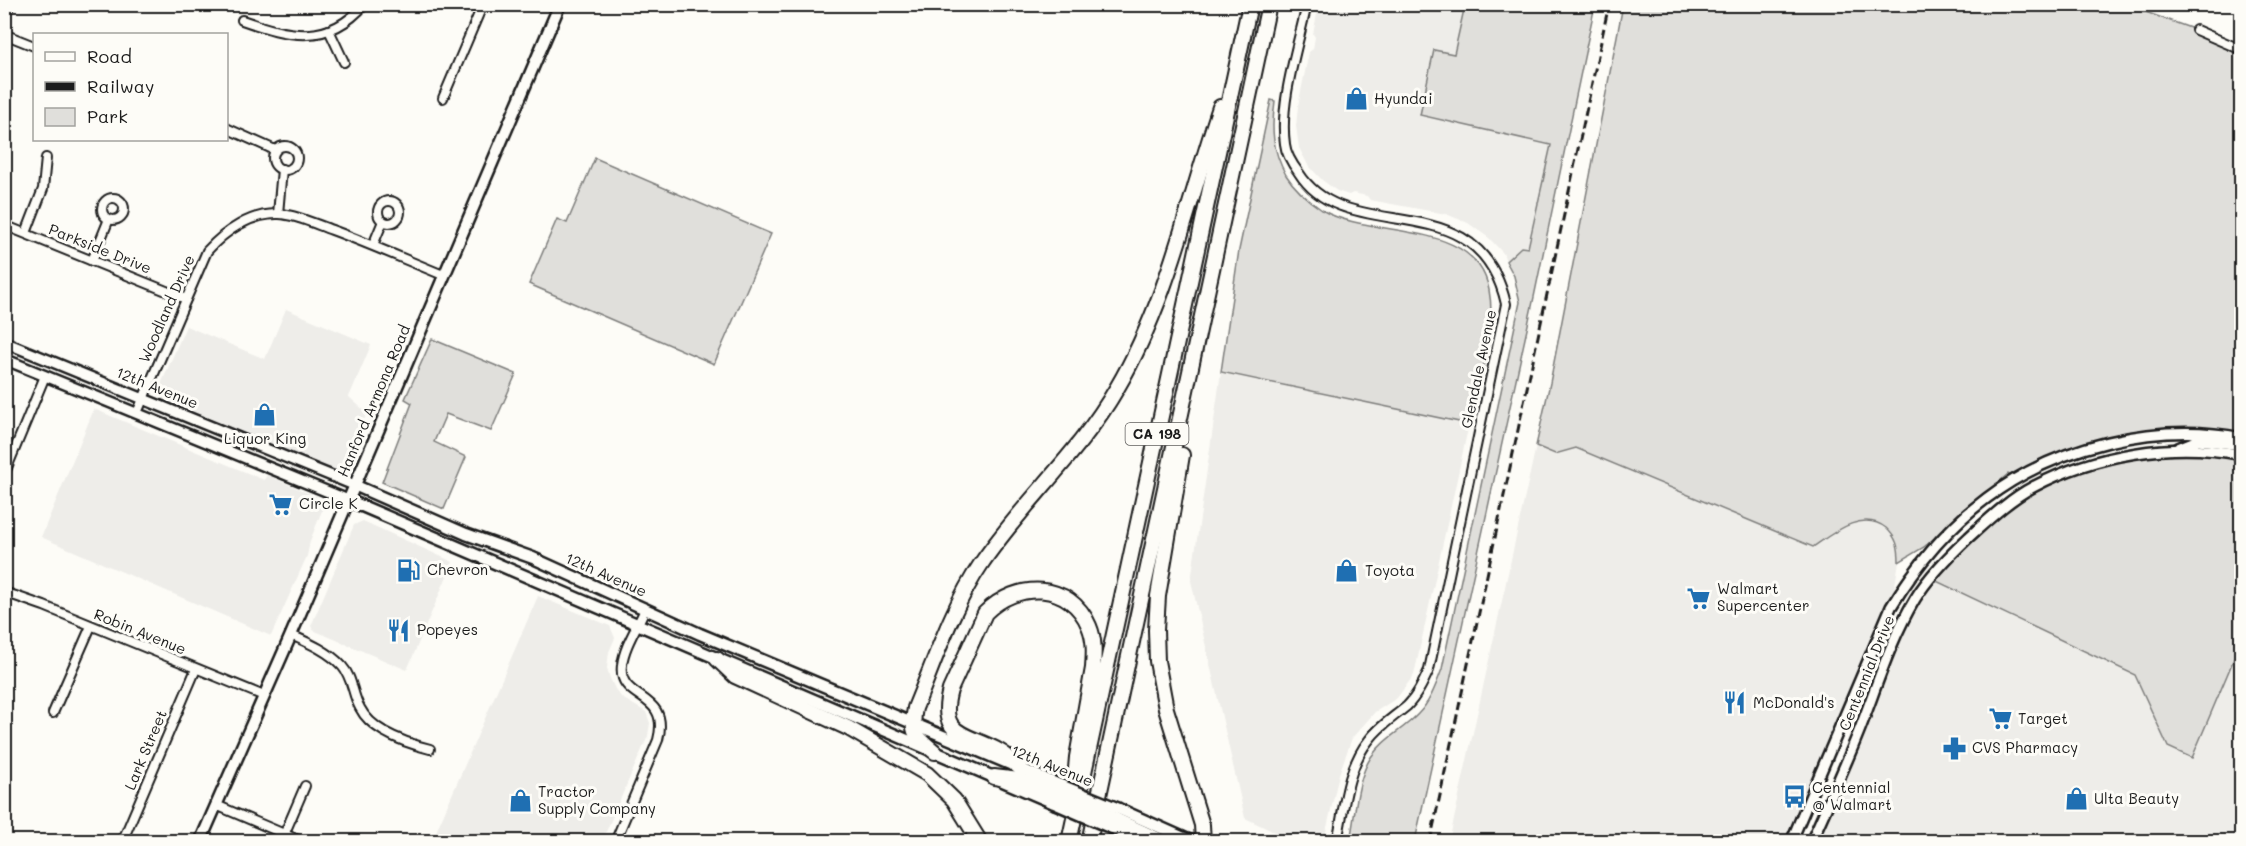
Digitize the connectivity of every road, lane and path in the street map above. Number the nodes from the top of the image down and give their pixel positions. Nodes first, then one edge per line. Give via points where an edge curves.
1 (10, 4) edge
2 (365, 4) edge
3 (483, 4) edge
4 (560, 4) edge
5 (1250, 4) edge
6 (1269, 4) edge
7 (1307, 4) edge
8 (4, 17) edge
9 (242, 20) dead end
10 (329, 30) junction
11 (2196, 30) dead end
12 (4, 34) edge
13 (1242, 43) junction
14 (33, 46) edge
15 (2241, 50) edge
16 (344, 62) dead end
17 (443, 98) dead end
18 (228, 129) edge
19 (275, 150) junction
20 (46, 158) dead end
21 (282, 169) junction
22 (278, 214) junction
23 (109, 219) dead end
24 (383, 221) dead end
25 (4, 225) edge
26 (26, 233) junction
27 (373, 244) junction
28 (92, 261) junction
29 (443, 275) junction
30 (1208, 293) junction
31 (186, 299) junction
32 (4, 342) edge
33 (4, 359) edge
34 (45, 376) junction
35 (143, 399) junction
36 (137, 413) junction
37 (2241, 438) edge
38 (2241, 445) edge
39 (2170, 451) junction
40 (2241, 455) edge
41 (4, 476) edge
42 (354, 485) junction
43 (348, 500) junction
44 (4, 592) edge
45 (645, 609) junction
46 (91, 626) junction
47 (638, 626) junction
48 (291, 634) junction
49 (717, 659) junction
50 (196, 669) junction
51 (264, 696) junction
52 (53, 713) dead end
53 (912, 723) junction
54 (430, 749) dead end
55 (935, 752) junction
56 (1021, 769) junction
57 (994, 777) joint
58 (305, 786) dead end
59 (1057, 794) junction
60 (216, 805) junction
61 (1116, 819) junction
62 (1072, 826) junction
63 (282, 838) edge
64 (122, 842) edge
65 (200, 842) edge
66 (303, 842) edge
67 (615, 842) edge
68 (980, 842) edge
69 (1069, 842) edge
70 (1089, 842) edge
71 (1143, 842) edge
72 (1163, 842) edge
73 (1193, 842) edge
74 (1203, 842) edge
75 (1337, 842) edge
76 (1791, 842) edge
77 (1811, 842) edge

1 - 8 street
2 - 10 street
3 - 17 street
4 - 29 main road, Hanford Armona Road
5 - 13 highway, CA 198
6 - 30 highway, CA 198
7 - 75 street, Glendale Avenue via 1285,108 1284,132 1285,148 1302,178 1344,208 1435,226 1462,237 1476,247 1497,277 1506,304 1429,670 1409,704 1363,747 1354,767
9 - 10 street via 287,34
10 - 16 street
11 - 15 street
12 - 14 street
13 - 53 highway via 1146,334 1117,389 1080,443 981,564 961,601
13 - 62 highway, CA 198
18 - 19 street
19 - 21 street via 274,162
19 - 21 street via 286,146 295,152 293,166
20 - 26 street via 43,189
21 - 22 street
22 - 27 street, Woodland Drive
22 - 31 street, Woodland Drive via 242,223 216,241 207,251
23 - 28 street
24 - 27 street
25 - 26 street, Parkside Drive
26 - 28 street, Parkside Drive
27 - 29 street, Woodland Drive
28 - 31 street, Parkside Drive
29 - 42 main road, Hanford Armona Road
30 - 70 highway, CA 198
30 - 74 highway via 1158,596 1156,630 1161,687 1202,825
31 - 35 street, Woodland Drive
32 - 35 street, 12th Avenue
33 - 34 street, 12th Avenue
34 - 36 street, 12th Avenue
34 - 41 street
35 - 36 street, Woodland Drive
35 - 42 street, 12th Avenue
36 - 43 street, 12th Avenue
37 - 76 street, Centennial Drive via 2169,434 2094,447 2014,480 1970,512 1938,543 1891,607
38 - 39 street via 2198,440
39 - 40 street, Centennial Drive
39 - 77 street, Centennial Drive via 2100,461 2032,487 1956,549 1916,598 1898,631
42 - 43 main road, Hanford Armona Road
42 - 45 main road, 12th Avenue via 466,534 533,558
43 - 47 main road, 12th Avenue
43 - 48 main road, Hanford Armona Road
44 - 46 street, Robin Avenue
45 - 47 street
45 - 53 main road, 12th Avenue
46 - 50 street, Robin Avenue
46 - 52 street
47 - 49 main road, 12th Avenue
47 - 67 street via 622,663 622,673 633,692 653,705 662,727
48 - 51 main road, Hanford Armona Road
48 - 54 street via 343,667 350,676 359,708 372,723
49 - 55 main road, 12th Avenue
49 - 68 highway via 735,676 848,728 927,774 954,801
50 - 51 street, Robin Avenue
50 - 64 street, Lark Street
51 - 60 main road, Hanford Armona Road
53 - 55 highway via 913,732
53 - 56 main road, 12th Avenue
55 - 57 main road, 12th Avenue
56 - 59 main road, 12th Avenue
56 - 62 highway via 1000,751 951,727 947,702 986,613 1011,594 1039,590 1056,594 1078,609 1089,625 1094,644 1077,757
57 - 59 highway via 1019,780
58 - 63 street
59 - 61 highway, bridge
60 - 63 street
60 - 65 main road, Hanford Armona Road
61 - 71 main road
61 - 72 highway
61 - 73 main road
62 - 69 highway, CA 198
63 - 66 street

